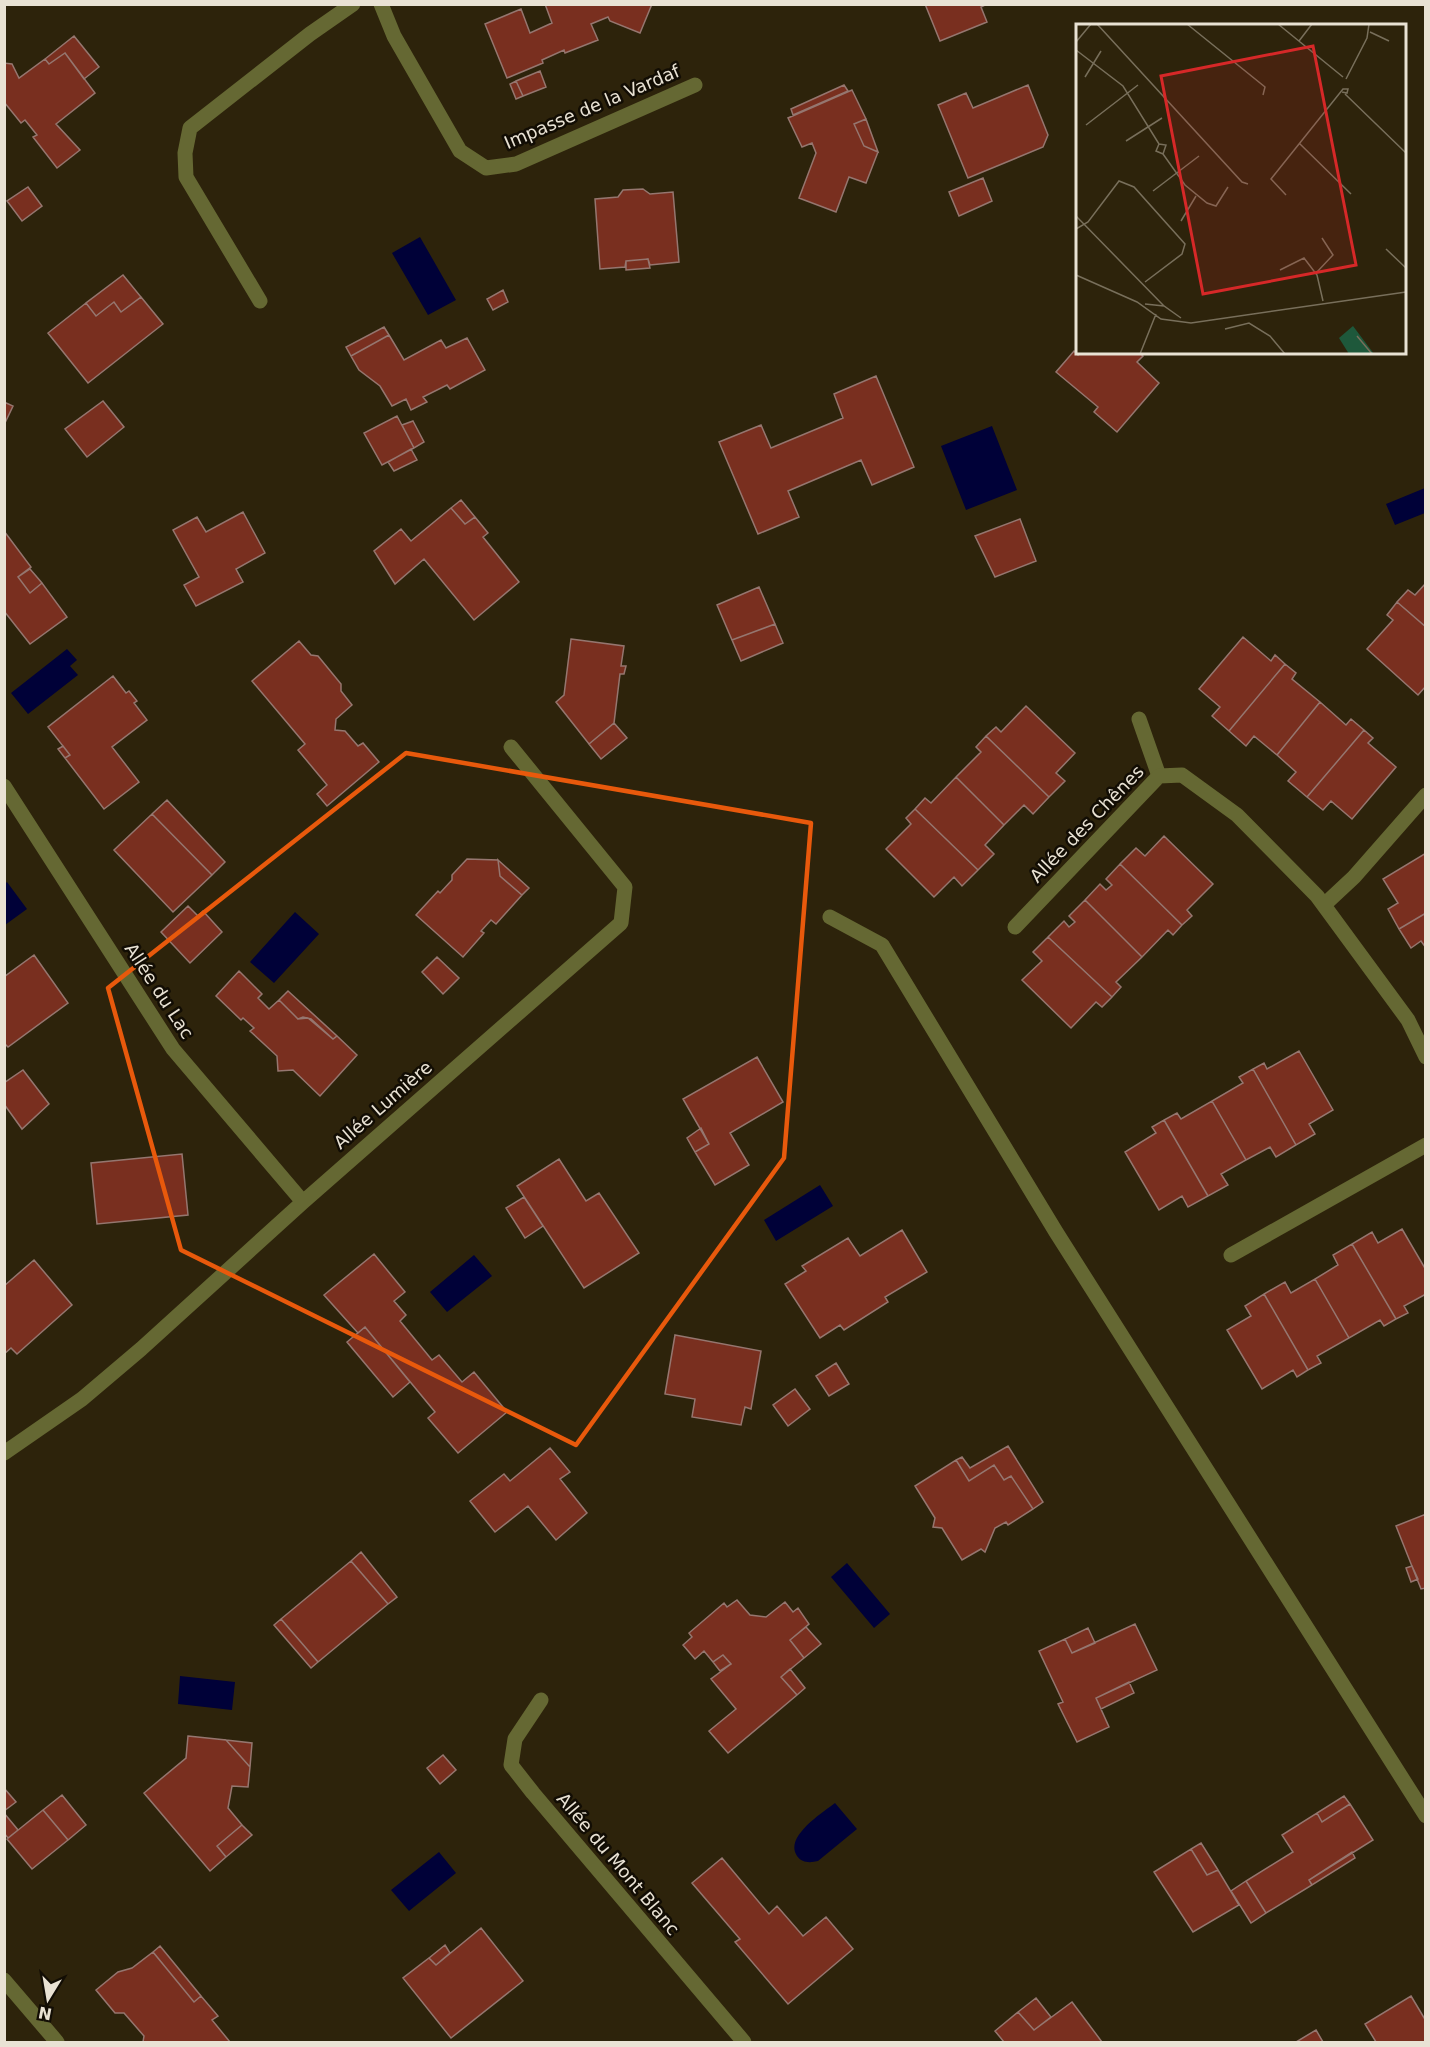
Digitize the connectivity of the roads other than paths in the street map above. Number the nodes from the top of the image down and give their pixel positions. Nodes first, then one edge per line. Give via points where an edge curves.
1 (353, 4) edge
2 (381, 4) edge
3 (694, 85) dead end
4 (260, 301) dead end
5 (1139, 719) dead end
6 (511, 747) dead end
7 (1160, 776) junction
8 (4, 786) edge
9 (1425, 795) edge
10 (1324, 905) junction
11 (830, 917) dead end
12 (1016, 927) dead end
13 (1425, 1057) edge
14 (1425, 1145) edge
15 (303, 1202) junction
16 (1231, 1255) dead end
17 (4, 1453) edge
18 (542, 1700) dead end
19 (1425, 1816) edge
20 (4, 1980) edge
21 (57, 2043) edge
22 (744, 2043) edge

1 - 4 street via 190,128 186,177
2 - 3 street, Impasse de la Vardaf via 394,36 460,151 486,168 516,164
5 - 7 street
6 - 15 street, Allée Lumière via 625,887 621,923
7 - 10 street, Allée des Chênes via 1182,775 1237,815
7 - 12 street, Allée des Chênes
8 - 15 street, Allée du Lac via 172,1049
9 - 10 street via 1354,877
10 - 13 street, Allée des Chênes via 1408,1020
11 - 19 street via 882,945 1056,1232
14 - 16 street
15 - 17 street, Allée Lumière via 82,1399
18 - 22 street, Allée du Mont Blanc via 515,1739 511,1765
20 - 21 street

